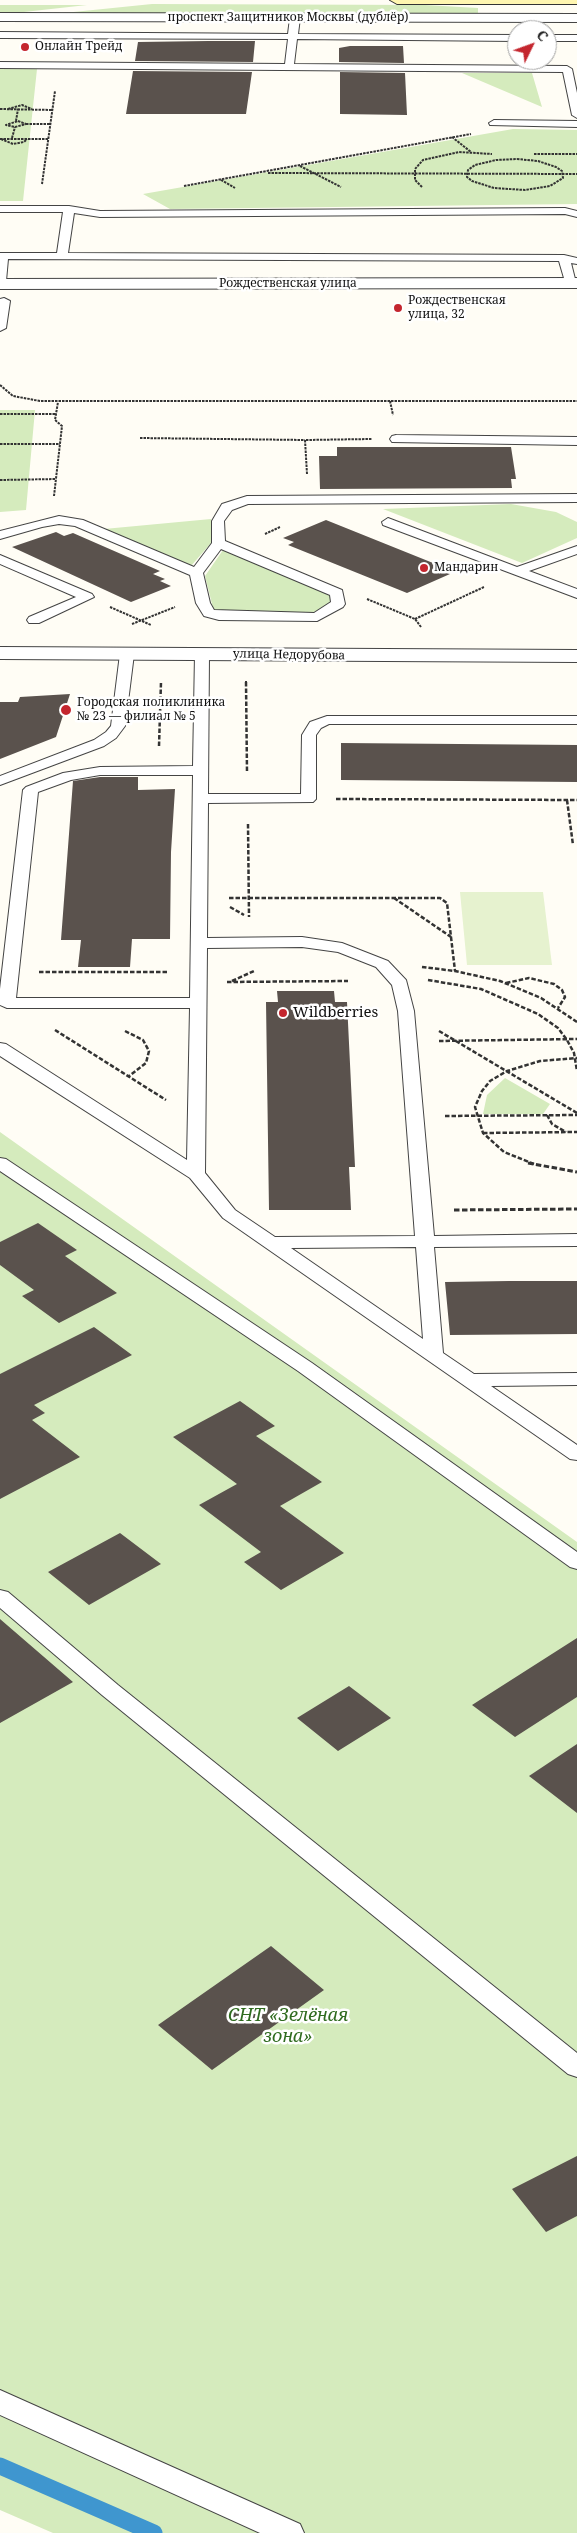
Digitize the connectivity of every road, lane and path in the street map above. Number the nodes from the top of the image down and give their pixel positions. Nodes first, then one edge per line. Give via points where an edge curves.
1 (397, 0) edge
2 (577, 0) edge
3 (122, 4) dead end
4 (1, 17) edge
5 (295, 18) junction
6 (577, 18) edge
7 (0, 35) edge
8 (293, 37) junction
9 (507, 38) edge
10 (557, 38) edge
11 (577, 38) edge
12 (0, 65) edge
13 (59, 66) junction
14 (289, 68) junction
15 (0, 109) edge
16 (7, 109) junction
17 (18, 109) junction
18 (33, 110) junction
19 (53, 110) junction
20 (577, 115) edge
21 (16, 121) junction
22 (0, 124) edge
23 (6, 124) junction
24 (26, 124) junction
25 (51, 124) junction
26 (494, 124) dead end
27 (577, 124) edge
28 (15, 127) junction
29 (471, 134) dead end
30 (452, 137) junction
31 (1, 139) edge
32 (12, 139) junction
33 (27, 139) junction
34 (49, 139) junction
35 (472, 152) junction
36 (492, 154) dead end
37 (534, 154) dead end
38 (577, 154) edge
39 (258, 173) junction
40 (415, 174) junction
41 (467, 174) junction
42 (563, 174) junction
43 (577, 174) edge
44 (183, 187) dead end
45 (429, 190) dead end
46 (0, 209) edge
47 (39, 209) junction
48 (69, 209) junction
49 (577, 214) edge
50 (2, 256) edge
51 (62, 256) junction
52 (564, 258) junction
53 (577, 261) edge
54 (0, 280) edge
55 (574, 283) edge
56 (1, 295) edge
57 (23, 301) dead end
58 (0, 328) edge
59 (0, 387) edge
60 (58, 401) junction
61 (390, 401) junction
62 (577, 401) edge
63 (0, 414) edge
64 (56, 414) junction
65 (140, 438) dead end
66 (396, 439) junction
67 (305, 440) junction
68 (577, 441) edge
69 (0, 444) edge
70 (60, 444) junction
71 (56, 479) junction
72 (0, 480) edge
73 (577, 498) edge
74 (309, 500) junction
75 (51, 521) junction
76 (388, 522) dead end
77 (0, 535) edge
78 (220, 543) junction
79 (577, 550) edge
80 (0, 559) edge
81 (517, 571) junction
82 (196, 573) junction
83 (577, 594) edge
84 (201, 596) junction
85 (87, 597) junction
86 (34, 620) dead end
87 (141, 621) junction
88 (125, 627) dead end
89 (157, 628) dead end
90 (0, 653) edge
91 (127, 654) junction
92 (202, 654) junction
93 (577, 656) edge
94 (161, 676) dead end
95 (577, 720) edge
96 (201, 770) junction
97 (158, 771) junction
98 (0, 782) edge
99 (200, 798) junction
100 (308, 799) junction
101 (567, 800) junction
102 (577, 800) edge
103 (573, 845) dead end
104 (394, 897) junction
105 (224, 898) dead end
106 (451, 937) junction
107 (199, 943) junction
108 (382, 964) junction
109 (454, 971) junction
110 (10, 972) junction
111 (198, 972) junction
112 (395, 977) junction
113 (505, 983) junction
114 (198, 1002) junction
115 (6, 1003) edge
116 (558, 1008) junction
117 (577, 1022) edge
118 (121, 1030) dead end
119 (70, 1032) dead end
120 (63, 1035) junction
121 (567, 1040) junction
122 (577, 1040) edge
123 (408, 1041) junction
124 (0, 1048) edge
125 (576, 1058) edge
126 (577, 1071) edge
127 (128, 1076) junction
128 (476, 1115) junction
129 (547, 1115) junction
130 (577, 1115) edge
131 (415, 1116) junction
132 (197, 1118) junction
133 (567, 1132) junction
134 (577, 1132) edge
135 (483, 1133) junction
136 (0, 1163) edge
137 (577, 1172) edge
138 (196, 1174) junction
139 (423, 1210) junction
140 (577, 1210) edge
141 (577, 1240) edge
142 (426, 1241) junction
143 (271, 1243) junction
144 (434, 1356) junction
145 (577, 1379) edge
146 (469, 1380) junction
147 (577, 1454) edge
148 (577, 1562) edge
149 (0, 1597) edge
150 (577, 2067) edge
151 (0, 2402) edge
152 (290, 2533) edge

1 - 2 main road
3 - 4 street
4 - 5 street, проспект Защитников Москвы (дублёр)
5 - 6 street, проспект Защитников Москвы (дублёр)
5 - 8 lane
7 - 8 lane
8 - 9 lane
8 - 14 lane
10 - 11 lane
12 - 13 lane
13 - 14 lane
13 - 19 path
14 - 20 lane via 567,70
15 - 16 path
16 - 17 path
16 - 18 path via 22,105
17 - 18 path
17 - 21 path
18 - 19 path
19 - 25 path
21 - 23 path
21 - 24 path
22 - 23 path
23 - 28 path
24 - 25 path
24 - 28 path
25 - 34 path
26 - 27 lane
28 - 32 path
29 - 30 path
30 - 35 path
30 - 39 path
31 - 32 path
31 - 33 path via 13,144
32 - 33 path
33 - 34 path
34 - 47 path
35 - 36 path
35 - 40 path via 424,160 415,169
37 - 38 path
39 - 40 path
39 - 44 path
40 - 41 path
40 - 45 path via 420,186
41 - 42 path
41 - 42 path via 474,165 517,159 548,164
41 - 42 path via 472,181 482,185 525,190 550,186 563,178
42 - 43 path
46 - 47 lane
47 - 48 lane
48 - 49 lane via 100,214 560,211
48 - 51 lane
50 - 51 lane
50 - 54 lane
51 - 52 lane
52 - 53 lane
52 - 55 lane
55 - 56 street, Рождественская улица
56 - 57 street
56 - 58 lane
59 - 60 path via 13,396
60 - 61 path
60 - 64 path
61 - 62 path
61 - 66 path
63 - 64 path
64 - 70 path via 55,420 62,426
65 - 67 path
66 - 67 path
66 - 68 lane
67 - 74 path
69 - 70 path
70 - 71 path
71 - 72 path
71 - 75 path
73 - 74 lane
74 - 78 lane via 247,500 227,507 218,521
75 - 77 lane
75 - 82 lane via 78,523
76 - 81 lane
78 - 82 lane
78 - 84 lane via 337,593 338,604 317,617 219,616 208,613
79 - 81 lane
80 - 85 lane
81 - 83 lane
82 - 84 lane
84 - 87 path
85 - 86 lane
85 - 87 path
87 - 88 path
87 - 89 path
90 - 91 street, улица Недорубова
91 - 92 street, улица Недорубова
91 - 98 lane via 118,726 111,736
92 - 93 street, улица Недорубова
92 - 96 lane
94 - 97 path
95 - 100 lane via 327,720 315,725 309,735
96 - 97 lane
96 - 99 lane
97 - 110 lane via 83,773 31,790
99 - 100 lane
99 - 107 lane
100 - 101 path
101 - 102 path
101 - 103 path
104 - 105 path
104 - 106 path
104 - 106 path via 443,899 447,903
106 - 109 path
107 - 108 lane via 325,944 356,952
107 - 111 lane
108 - 109 path
108 - 112 lane
109 - 113 path
110 - 111 path
110 - 115 lane
111 - 114 lane
112 - 121 path via 446,982 501,996 538,1014 558,1028
112 - 123 lane via 404,995
113 - 116 path
113 - 116 path via 529,978 554,984 565,997
114 - 115 lane
114 - 132 lane
115 - 120 path
116 - 117 path
118 - 127 path via 142,1040 149,1051 146,1063
119 - 120 path
120 - 127 path
121 - 122 path
121 - 123 path
121 - 125 path
123 - 131 lane
124 - 138 lane
125 - 126 path
125 - 128 path via 529,1064 499,1075 482,1091 475,1107
127 - 132 path
128 - 129 path
128 - 131 path
128 - 135 path
129 - 130 path
129 - 133 path via 555,1127
131 - 139 lane
132 - 138 lane
133 - 134 path
133 - 135 path
135 - 137 path via 504,1152 528,1163
136 - 148 lane via 305,1367
138 - 143 lane via 229,1214
139 - 140 path
139 - 142 lane
141 - 142 lane
142 - 143 lane
142 - 144 lane
143 - 144 lane
144 - 146 lane
145 - 146 lane
146 - 147 lane
149 - 150 lane via 117,1696
151 - 152 lane

